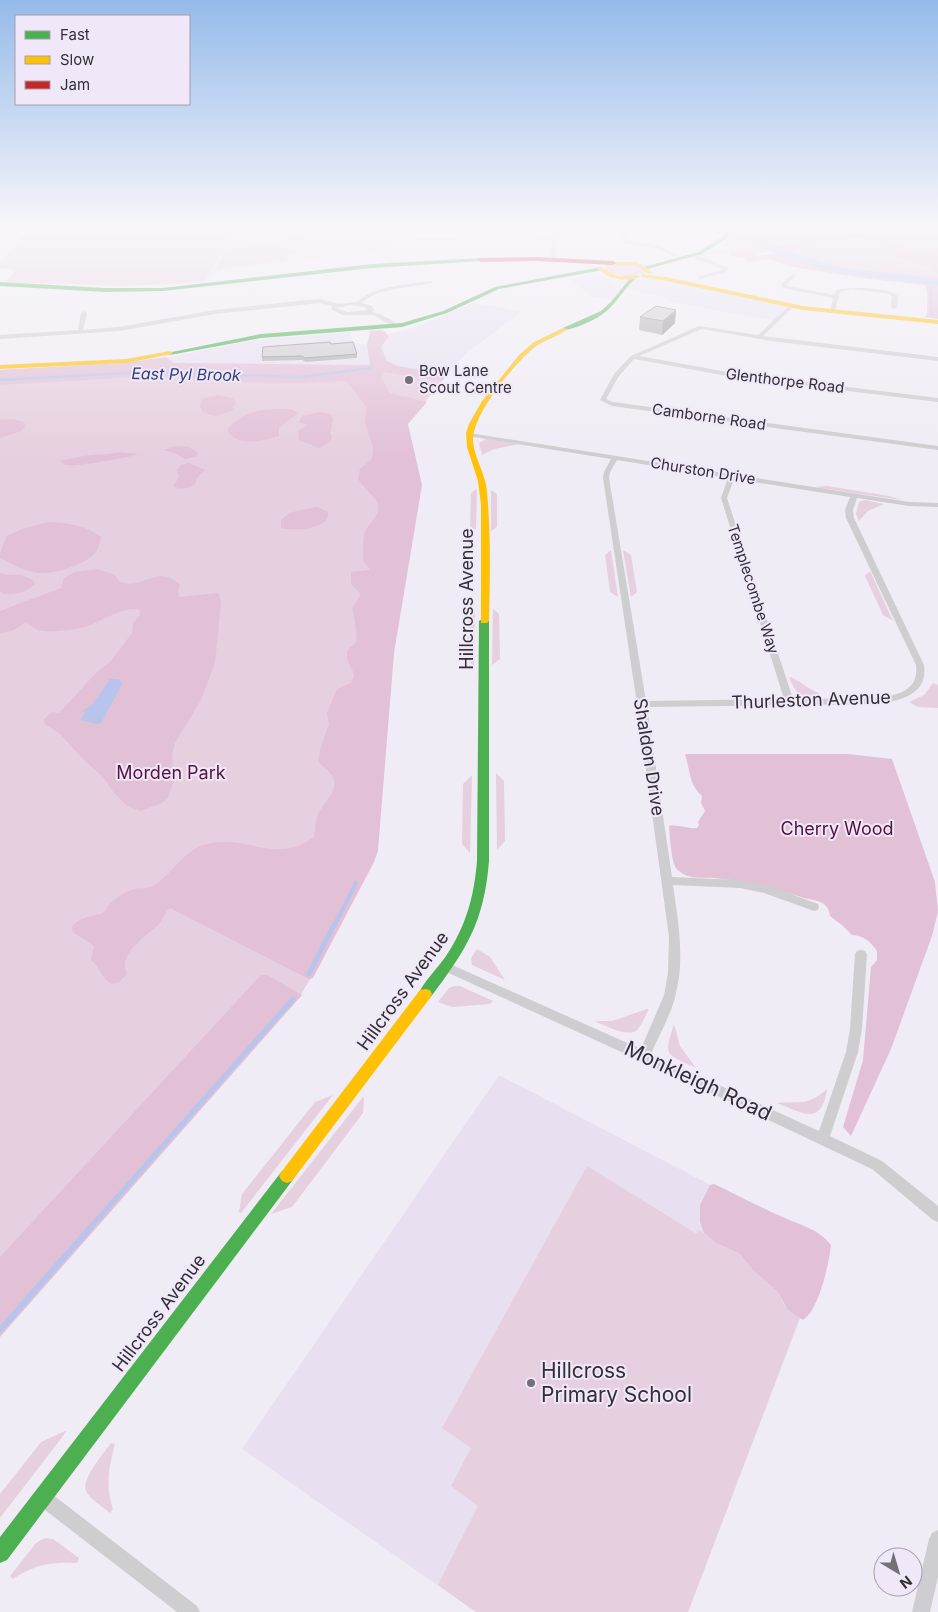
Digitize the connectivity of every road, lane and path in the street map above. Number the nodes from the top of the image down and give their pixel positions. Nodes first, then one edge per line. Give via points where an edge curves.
1 (285, 304) edge
2 (335, 304) edge
3 (354, 304) edge
4 (359, 304) edge
5 (462, 304) edge
6 (612, 304) edge
7 (783, 304) edge
8 (834, 304) edge
9 (338, 305) junction
10 (791, 306) junction
11 (832, 311) junction
12 (369, 312) junction
13 (84, 313) dead end
14 (938, 322) edge
15 (396, 326) junction
16 (80, 332) junction
17 (758, 337) junction
18 (0, 338) edge
19 (633, 357) junction
20 (938, 359) edge
21 (0, 368) edge
22 (938, 400) edge
23 (469, 435) junction
24 (938, 448) edge
25 (616, 457) junction
26 (732, 476) junction
27 (854, 495) junction
28 (938, 505) edge
29 (788, 702) junction
30 (642, 704) junction
31 (668, 881) junction
32 (814, 907) dead end
33 (861, 954) dead end
34 (446, 967) junction
35 (644, 1056) junction
36 (824, 1138) junction
37 (938, 1214) edge
38 (42, 1497) junction
39 (938, 1539) edge
40 (0, 1553) edge
41 (191, 1612) edge
42 (921, 1612) edge

1 - 16 street
2 - 9 street
3 - 9 street
4 - 12 street via 370,308
5 - 15 street
6 - 23 street via 528,349 477,416
7 - 10 street
8 - 11 street
9 - 12 street via 333,308 341,313
10 - 11 street
10 - 17 street
11 - 14 street
12 - 15 street
13 - 16 street
15 - 21 street via 261,336 126,361
16 - 18 street
17 - 19 street, Camborne Road via 696,328
17 - 20 street
19 - 22 street, Glenthorpe Road via 734,375
19 - 24 street, Camborne Road via 613,379 603,398 606,403
23 - 25 street, Churston Drive
23 - 34 street, Hillcross Avenue via 483,485 485,510 483,861 473,917
25 - 26 street, Churston Drive
25 - 30 street, Shaldon Drive via 606,478
26 - 27 street, Churston Drive
26 - 29 street, Templecombe Way via 724,498
27 - 28 street, Churston Drive
27 - 29 street, Thurleston Avenue via 850,518 920,666 920,680 908,694 889,700
29 - 30 street, Thurleston Avenue
30 - 31 street, Shaldon Drive
31 - 32 street via 740,884 765,889
31 - 35 street, Shaldon Drive via 675,938 674,972 663,1016
33 - 36 street via 852,1052
34 - 35 street, Monkleigh Road
34 - 38 street, Hillcross Avenue
35 - 36 street, Monkleigh Road
36 - 37 street, Monkleigh Road via 877,1165
38 - 40 street, Hillcross Avenue
38 - 41 street
39 - 42 street

